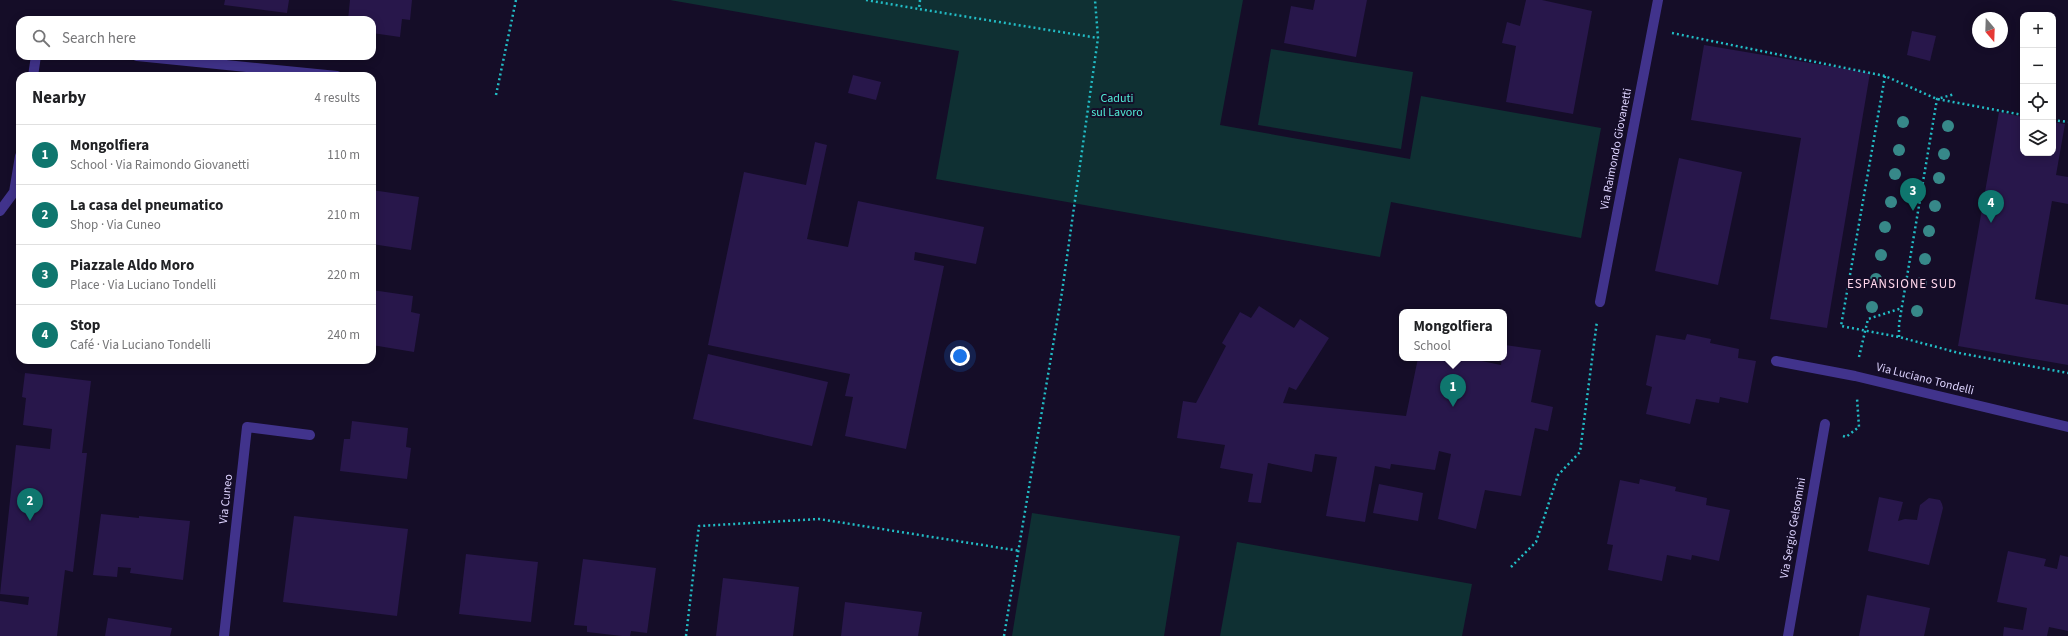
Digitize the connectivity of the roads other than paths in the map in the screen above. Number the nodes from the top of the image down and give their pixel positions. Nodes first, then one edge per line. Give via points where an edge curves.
1 (1658, 0) edge
2 (35, 60) edge
3 (177, 60) edge
4 (34, 72) edge
5 (297, 72) edge
6 (16, 180) edge
7 (0, 211) edge
8 (1600, 302) road end
9 (1776, 361) dead end
10 (1825, 424) road end
11 (2068, 427) edge
12 (310, 435) dead end
13 (224, 636) edge
14 (1788, 636) edge

1 - 8 street, Via Raimondo Giovanetti
2 - 4 street
3 - 5 street
6 - 7 street via 14,192
9 - 11 street, Via Luciano Tondelli via 1855,376
10 - 14 street, Via Sergio Gelsomini
12 - 13 street, Via Cuneo via 247,427

